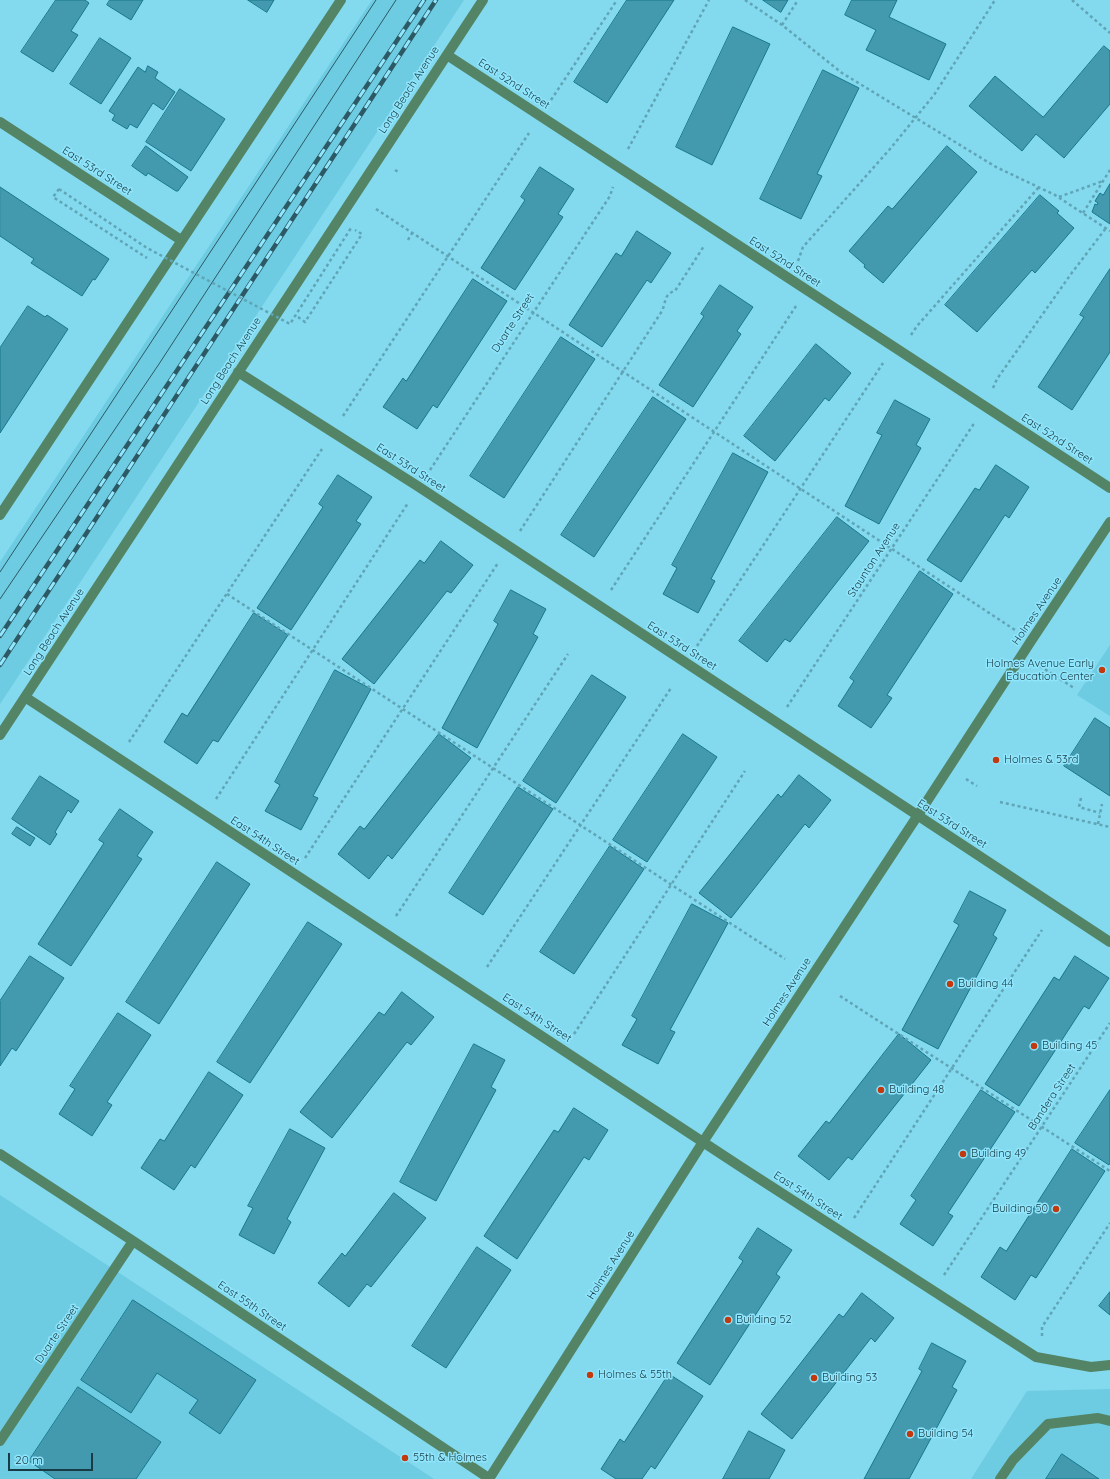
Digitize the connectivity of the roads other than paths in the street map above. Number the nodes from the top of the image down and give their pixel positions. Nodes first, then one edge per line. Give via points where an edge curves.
1 (341, 0) edge
2 (483, 0) edge
3 (447, 55) junction
4 (0, 122) edge
5 (181, 240) junction
6 (238, 372) junction
7 (1110, 488) edge
8 (0, 514) edge
9 (1110, 522) edge
10 (25, 698) junction
11 (0, 736) edge
12 (918, 816) junction
13 (1110, 942) edge
14 (703, 1142) junction
15 (0, 1154) edge
16 (133, 1241) junction
17 (1110, 1365) edge
18 (1110, 1421) edge
19 (0, 1441) edge
20 (490, 1479) edge
21 (1000, 1479) edge

1 - 5 street
2 - 3 street, Long Beach Avenue
3 - 6 street, Long Beach Avenue
3 - 7 street, East 52nd Street
4 - 5 street, East 53rd Street
5 - 8 street
6 - 10 street, Long Beach Avenue
6 - 12 street, East 53rd Street via 419,487
9 - 12 street, Holmes Avenue
10 - 11 street, Long Beach Avenue
10 - 14 street, East 54th Street
12 - 13 street, East 53rd Street
12 - 14 street, Holmes Avenue
14 - 17 street, East 54th Street via 1036,1357 1091,1367
14 - 20 street, Holmes Avenue
15 - 16 street, East 55th Street
16 - 19 street, Duarte Street
16 - 20 street, East 55th Street
18 - 21 street via 1098,1418 1048,1424 1013,1460

